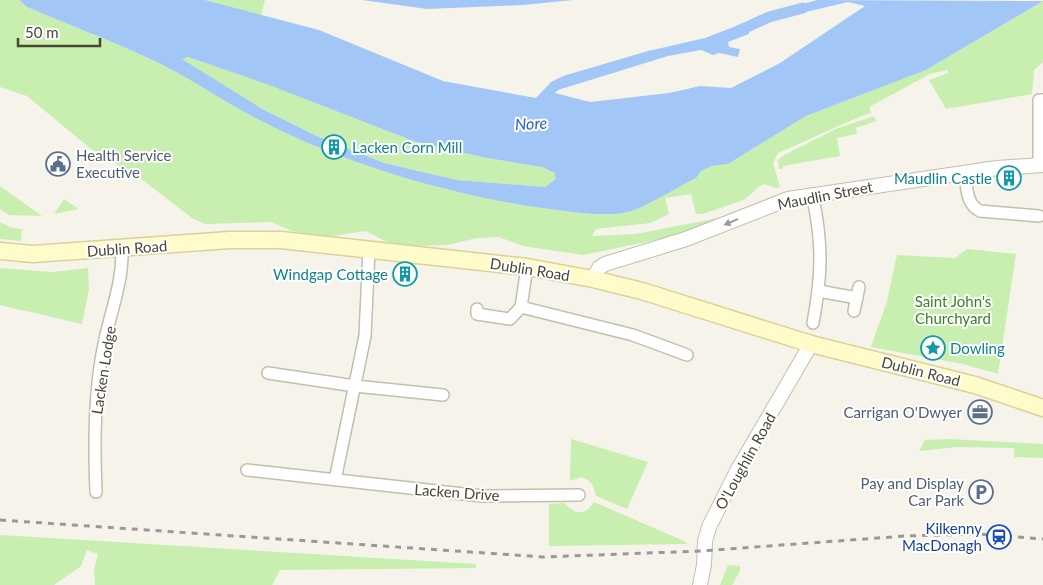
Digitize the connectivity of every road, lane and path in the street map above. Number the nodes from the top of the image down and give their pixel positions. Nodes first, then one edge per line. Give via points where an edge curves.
1 (1043, 100) edge
2 (1041, 165) edge
3 (965, 174) junction
4 (812, 194) junction
5 (1039, 216) dead end
6 (122, 249) junction
7 (369, 249) junction
8 (0, 251) edge
9 (527, 267) junction
10 (593, 279) junction
11 (819, 291) junction
12 (521, 307) junction
13 (477, 309) dead end
14 (854, 311) dead end
15 (813, 323) dead end
16 (811, 344) junction
17 (686, 355) dead end
18 (268, 373) dead end
19 (355, 386) junction
20 (443, 395) dead end
21 (1043, 408) edge
22 (247, 470) dead end
23 (335, 480) junction
24 (96, 492) dead end
25 (578, 495) dead end
26 (700, 585) edge

1 - 2 street via 1039,100
2 - 3 street, Maudlin Street
3 - 4 street, Maudlin Street
3 - 5 street via 969,201 974,208
4 -> 10 street, Maudlin Street via 788,199 693,237 604,264
4 - 11 street via 818,228
6 - 7 main road, Dublin Road via 282,240
6 - 8 main road, Dublin Road via 33,254
6 - 24 street, Lacken Lodge via 122,268 105,340 94,433
7 - 9 main road, Dublin Road
7 - 19 street via 365,336
9 - 10 main road, Dublin Road
9 - 12 street
10 - 16 main road, Dublin Road via 642,291
11 - 14 street via 858,292
11 - 15 street
12 - 13 street via 510,319 477,314
12 - 17 street via 634,335
16 - 21 main road, Dublin Road via 975,385
16 - 26 street, O'Loughlin Road via 737,470 709,527
18 - 19 street
19 - 20 street
19 - 23 street
22 - 23 street, Lacken Drive
23 - 25 street, Lacken Drive via 482,496

